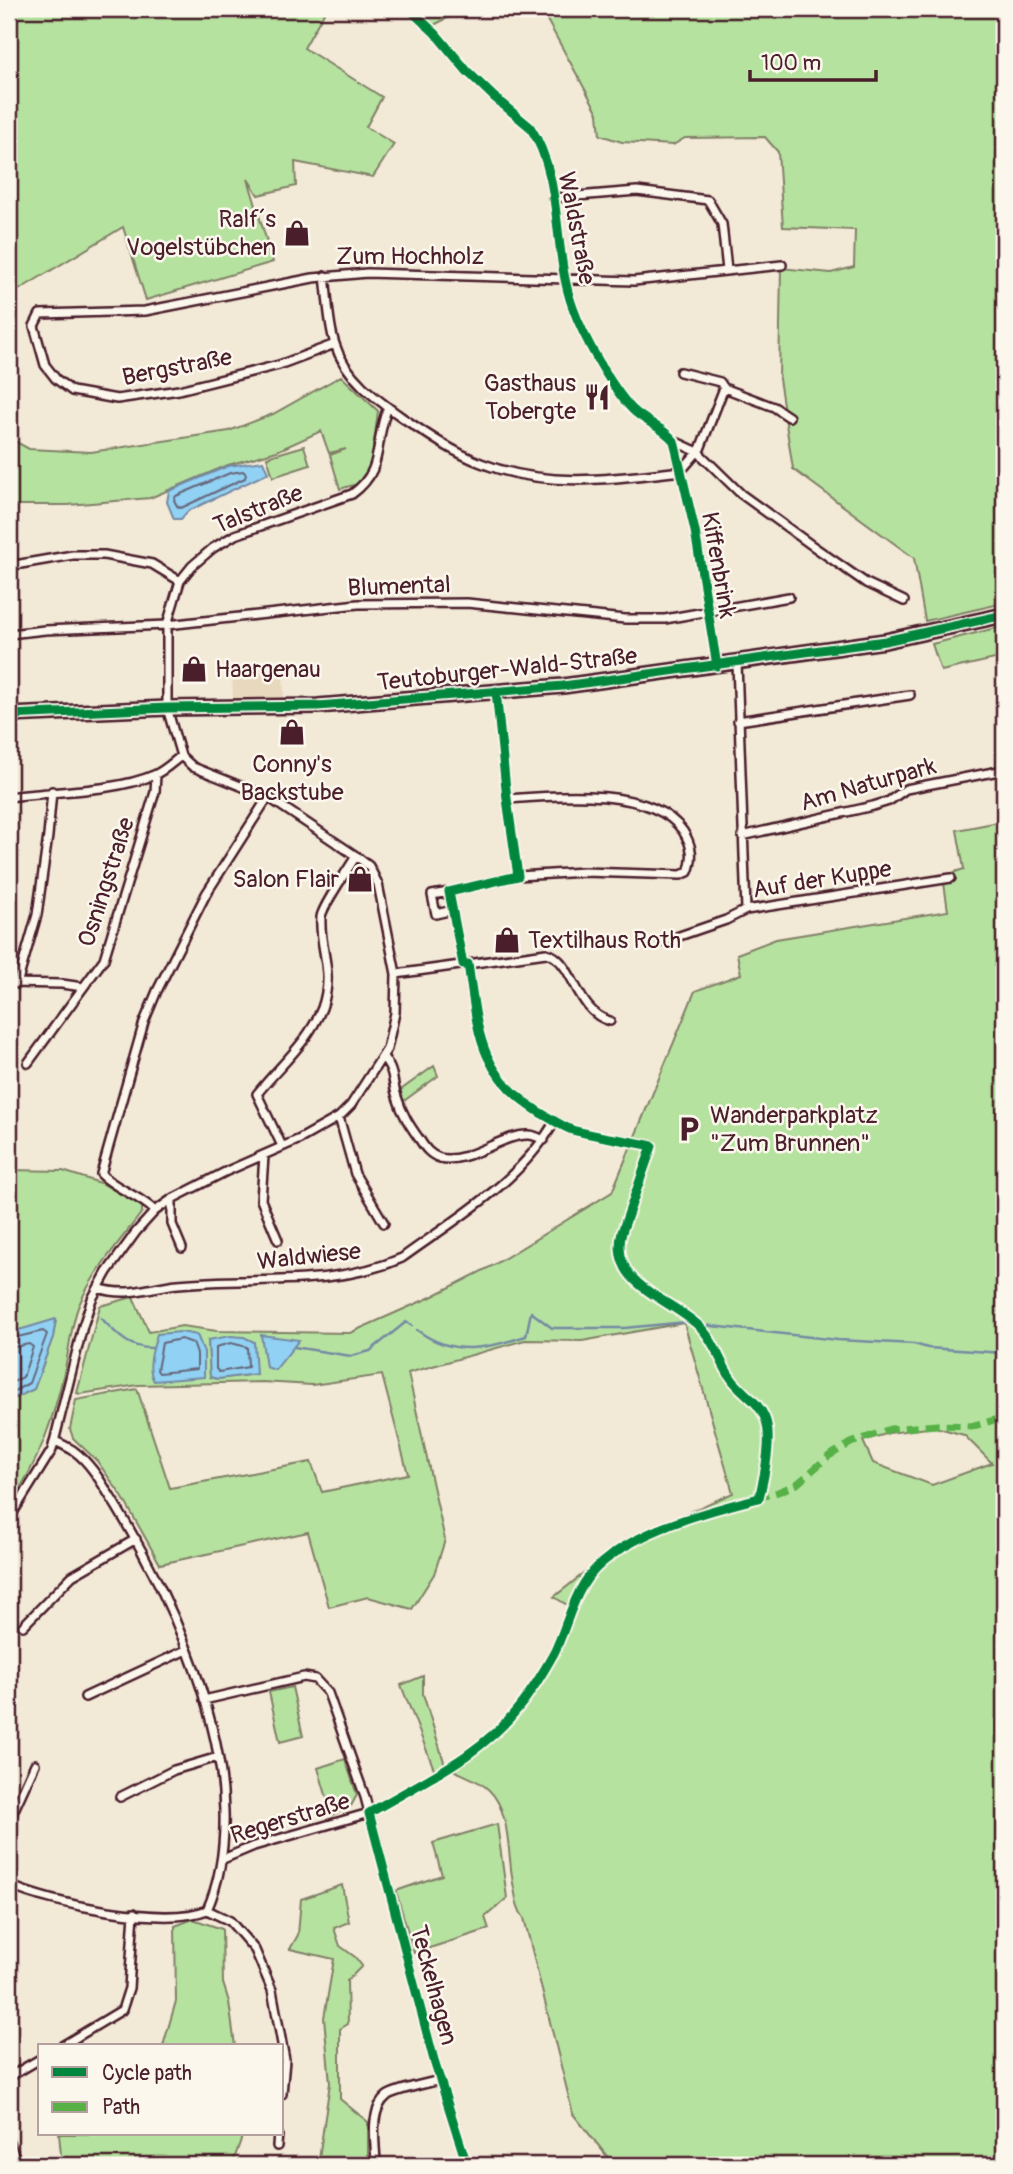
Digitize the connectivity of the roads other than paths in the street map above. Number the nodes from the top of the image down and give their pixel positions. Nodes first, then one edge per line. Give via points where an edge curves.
1 (409, 9) edge
2 (553, 198) junction
3 (782, 265) dead end
4 (727, 270) junction
5 (325, 276) junction
6 (566, 278) junction
7 (40, 314) joint
8 (335, 344) junction
9 (680, 372) dead end
10 (724, 388) junction
11 (388, 407) junction
12 (789, 417) dead end
13 (674, 441) junction
14 (698, 452) junction
15 (681, 471) junction
16 (9, 566) edge
17 (180, 581) junction
18 (789, 597) dead end
19 (904, 601) dead end
20 (708, 613) junction
21 (1004, 615) edge
22 (167, 625) junction
23 (9, 634) edge
24 (737, 663) junction
25 (717, 666) junction
26 (496, 691) junction
27 (910, 695) dead end
28 (167, 708) junction
29 (9, 715) edge
30 (738, 721) junction
31 (181, 756) junction
32 (1004, 770) edge
33 (156, 775) junction
34 (51, 791) junction
35 (9, 797) edge
36 (268, 797) junction
37 (507, 799) junction
38 (742, 836) junction
39 (356, 856) junction
40 (519, 876) junction
41 (951, 878) dead end
42 (449, 892) junction
43 (453, 910) junction
44 (746, 910) junction
45 (662, 942) dead end
46 (465, 964) junction
47 (396, 974) junction
48 (13, 984) edge
49 (83, 987) junction
50 (610, 1021) dead end
51 (383, 1057) junction
52 (28, 1063) dead end
53 (339, 1116) junction
54 (555, 1121) junction
55 (544, 1140) junction
56 (282, 1146) junction
57 (652, 1146) dead end
58 (264, 1156) junction
59 (172, 1199) junction
60 (155, 1211) junction
61 (384, 1223) dead end
62 (278, 1240) dead end
63 (182, 1248) dead end
64 (98, 1288) junction
65 (55, 1441) junction
66 (9, 1519) edge
67 (136, 1539) junction
68 (23, 1626) dead end
69 (186, 1650) junction
70 (85, 1697) dead end
71 (204, 1700) junction
72 (218, 1757) junction
73 (36, 1764) dead end
74 (120, 1797) dead end
75 (369, 1813) junction
76 (9, 1821) edge
77 (223, 1859) junction
78 (9, 1885) edge
79 (207, 1910) junction
80 (134, 1913) junction
81 (65, 2044) edge
82 (282, 2044) edge
83 (38, 2060) edge
84 (9, 2077) edge
85 (440, 2080) junction
86 (278, 2136) edge
87 (9, 2142) edge
88 (277, 2146) dead end
89 (28, 2165) edge
90 (376, 2165) edge
91 (467, 2165) edge

1 - 2 street, Waldstraße via 467,71 530,127
2 - 4 street via 637,191 708,200 722,224
2 - 6 street, Waldstraße
3 - 4 street, Zum Hochholz
4 - 6 street, Zum Hochholz via 634,281
5 - 6 street, Zum Hochholz
5 - 7 street, Zum Hochholz via 145,311
5 - 8 street
6 - 13 street, Waldstraße via 579,323 622,397
7 - 8 street, Bergstraße via 34,326 45,365 56,379 72,391 117,399 179,390 279,365
8 - 11 street via 346,367
9 - 10 street via 720,382
10 - 12 street
10 - 14 street
11 - 15 street via 455,452 519,475 587,481
11 - 17 street, Talstraße via 374,471 364,485 352,494 235,535 213,548
13 - 14 street, Waldstraße
13 - 15 street
14 - 15 street
14 - 19 street, Waldstraße via 741,494 810,544 866,583
15 - 20 street, Kiffenbrink
16 - 17 street via 73,555 104,555 152,564
17 - 22 street, Talstraße
18 - 20 street, Blumental
20 - 22 street, Blumental via 625,619 467,603 359,604
20 - 25 street, Kiffenbrink
21 - 24 main road, Teutoburger-Wald-Straße via 885,641
22 - 23 street, Blumental
22 - 28 street, Talstraße
24 - 25 main road, Teutoburger-Wald-Straße
24 - 30 street
25 - 26 main road, Teutoburger-Wald-Straße
26 - 28 main road, Teutoburger-Wald-Straße via 318,706
26 - 37 street
27 - 30 street
28 - 29 main road, Teutoburger-Wald-Straße
28 - 31 street, Talstraße
30 - 38 street
31 - 33 street
31 - 36 street via 193,767
32 - 38 street, Am Naturpark via 906,789 889,802
33 - 34 street via 97,789
33 - 49 street, Osningstraße via 155,792 104,959
34 - 35 street
34 - 48 street via 37,915
36 - 39 street
36 - 60 street via 206,894 163,979 144,1022 114,1123 101,1174
37 - 40 street
37 - 40 street via 562,794 650,807 673,819 692,848 692,862 681,876 584,872
38 - 44 street
39 - 47 street via 369,866 378,884
39 - 56 street via 321,914 329,977 322,1007 293,1055 257,1094
40 - 42 street
41 - 44 street, Auf der Kuppe
42 - 43 street
42 - 43 street via 432,895 436,914
43 - 46 street
44 - 45 street, Auf der Kuppe
46 - 47 street
46 - 50 street via 537,953 555,955 589,1007
46 - 54 street via 480,1040 498,1077 509,1090
47 - 51 street via 395,1013
48 - 49 street
49 - 52 street, Osningstraße
51 - 53 street
51 - 55 street via 393,1069 404,1118 438,1158 465,1155 522,1135
53 - 56 street
53 - 61 street via 355,1174
54 - 55 street, Waldwiese
54 - 57 street via 572,1129
55 - 64 street, Waldwiese via 497,1187 390,1263 349,1275 178,1284 125,1293
56 - 58 street
58 - 59 street
58 - 62 street via 261,1199
59 - 60 street
59 - 63 street via 172,1224
60 - 64 street
64 - 65 street via 83,1326
65 - 66 street
65 - 67 street via 87,1465
67 - 68 street via 72,1576
67 - 69 street
69 - 70 street
69 - 71 street
71 - 72 street
71 - 75 street, Teckelhagen via 304,1677 315,1679 328,1693
72 - 74 street via 174,1770
72 - 77 street
73 - 76 street
75 - 77 street, Regerstraße
75 - 85 street, Teckelhagen
77 - 79 street
78 - 80 street via 56,1901
79 - 80 street via 178,1917
79 - 82 street via 230,1921 254,1950 272,1990
80 - 81 street via 130,1988 122,2010
83 - 84 street
85 - 90 street via 387,2095 377,2108
85 - 91 street, Teckelhagen
86 - 88 street
87 - 89 street via 16,2159

